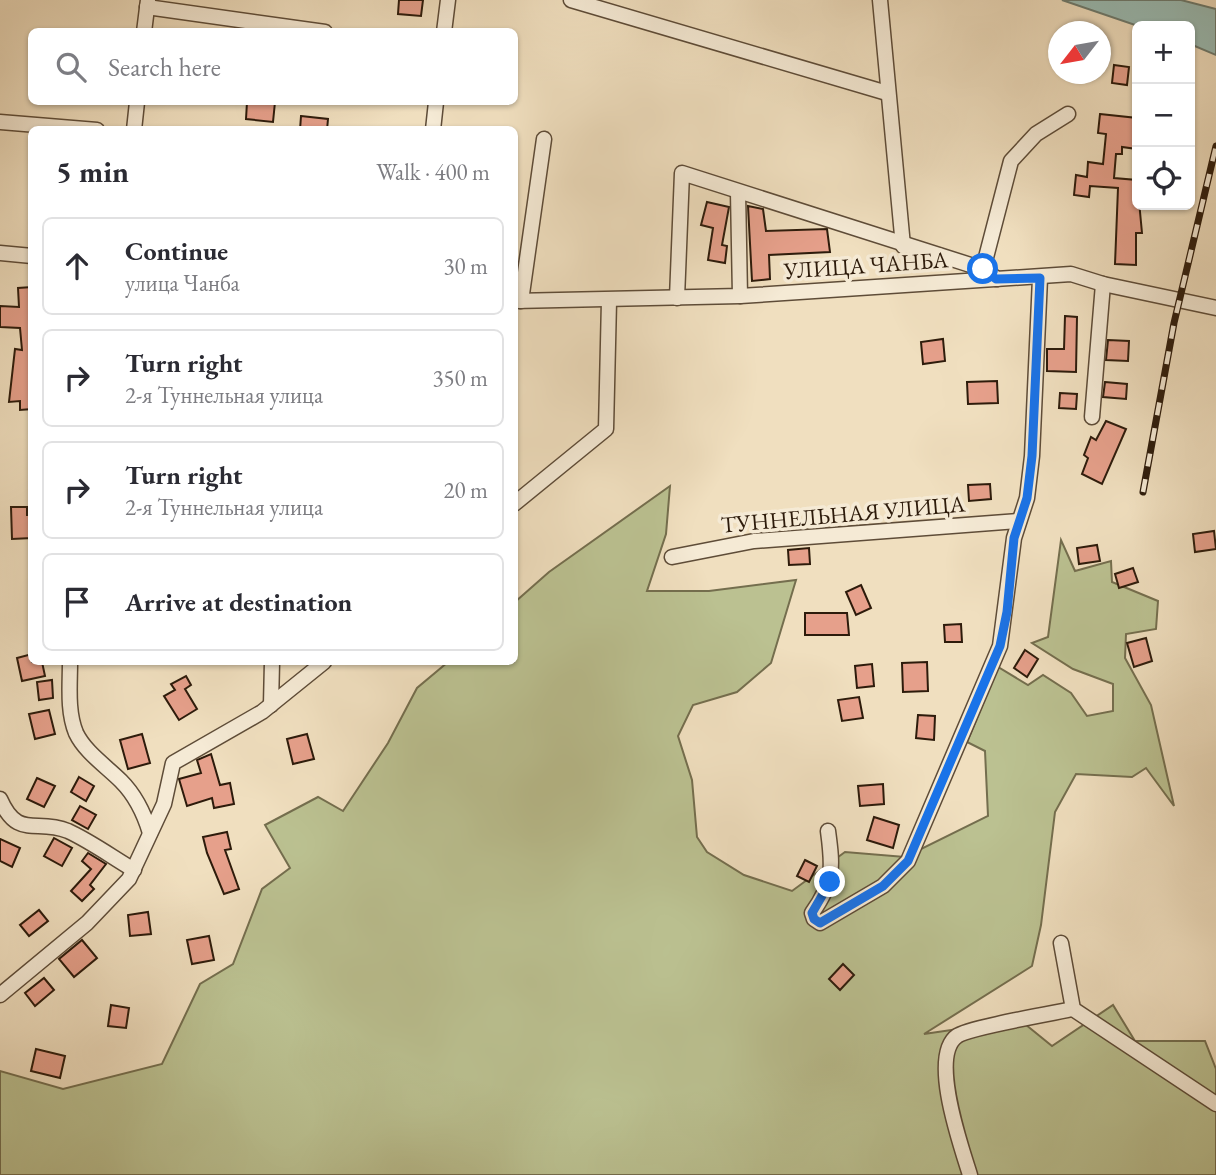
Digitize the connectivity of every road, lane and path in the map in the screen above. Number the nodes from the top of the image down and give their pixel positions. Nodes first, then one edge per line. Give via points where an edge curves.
1 (448, 0) edge
2 (571, 0) edge
3 (880, 0) edge
4 (148, 4) edge
5 (145, 28) edge
6 (300, 28) edge
7 (444, 28) edge
8 (887, 93) junction
9 (137, 105) edge
10 (436, 105) edge
11 (1068, 114) dead end
12 (0, 122) edge
13 (48, 126) edge
14 (134, 126) edge
15 (433, 126) edge
16 (544, 139) dead end
17 (738, 192) junction
18 (903, 246) junction
19 (0, 253) edge
20 (28, 256) edge
21 (978, 275) junction
22 (1040, 278) junction
23 (1102, 284) junction
24 (740, 296) junction
25 (677, 298) junction
26 (518, 301) edge
27 (609, 301) junction
28 (1216, 307) edge
29 (1092, 417) dead end
30 (518, 501) edge
31 (1019, 521) junction
32 (672, 557) dead end
33 (70, 665) edge
34 (272, 665) edge
35 (320, 665) edge
36 (271, 705) junction
37 (0, 799) edge
38 (828, 831) dead end
39 (150, 834) junction
40 (134, 870) junction
41 (1060, 943) dead end
42 (0, 995) edge
43 (1073, 1009) junction
44 (1216, 1104) edge
45 (970, 1175) edge

1 - 7 street
2 - 8 street
3 - 8 street
4 - 5 street
4 - 6 street
8 - 18 street
9 - 14 street
10 - 15 street
11 - 21 street via 1036,134 1011,161
12 - 13 street
16 - 26 street
17 - 18 street
17 - 24 street
17 - 25 street via 682,173
18 - 21 street
19 - 20 street
21 - 22 street, УЛИЦА ЧАНБА
21 - 24 street, УЛИЦА ЧАНБА
22 - 23 street, УЛИЦА ЧАНБА via 1071,274
22 - 31 street via 1032,456
23 - 28 street, УЛИЦА ЧАНБА
23 - 29 street
24 - 25 street, УЛИЦА ЧАНБА
25 - 27 street, УЛИЦА ЧАНБА
26 - 27 street, УЛИЦА ЧАНБА
27 - 30 street via 606,429
31 - 32 street, ТУННЕЛЬНАЯ УЛИЦА via 754,541
31 - 38 street via 1000,646 908,861 883,886 820,923 812,913 831,874
33 - 39 street via 71,717 76,733 142,808
34 - 36 street
35 - 36 street
36 - 39 street via 173,763 164,804
37 - 40 street via 7,815 17,823 66,831
39 - 40 street
40 - 42 street via 111,901
41 - 43 street
43 - 44 street
43 - 45 street via 958,1035 945,1051 946,1077

